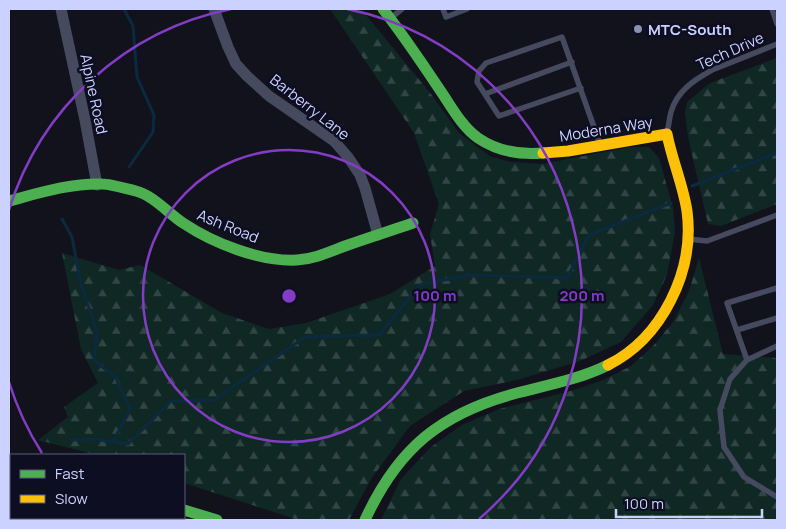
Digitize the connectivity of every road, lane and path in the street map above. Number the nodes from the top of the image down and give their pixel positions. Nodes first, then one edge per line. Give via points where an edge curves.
1 (62, 9) edge
2 (214, 9) edge
3 (383, 9) edge
4 (402, 9) edge
5 (443, 9) edge
6 (467, 9) edge
7 (772, 9) edge
8 (391, 18) junction
9 (777, 24) edge
10 (777, 44) edge
11 (572, 62) junction
12 (580, 88) junction
13 (485, 94) junction
14 (667, 134) junction
15 (600, 144) junction
16 (96, 185) junction
17 (9, 201) edge
18 (777, 215) edge
19 (413, 223) dead end
20 (378, 235) junction
21 (688, 239) junction
22 (777, 288) edge
23 (777, 318) edge
24 (737, 330) junction
25 (777, 346) edge
26 (747, 360) junction
27 (777, 497) edge
28 (185, 510) edge
29 (217, 520) edge
30 (365, 520) edge

1 - 16 street, Alpine Road
2 - 20 street, Barberry Lane via 236,64 269,96 334,141 348,157 360,175
3 - 8 street, Moderna Way
4 - 8 lane
5 - 6 lane via 446,17
7 - 9 lane
8 - 15 street, Moderna Way via 460,119 479,138 500,149 524,154
10 - 14 lane, Tech Drive via 712,70 687,86 671,112
11 - 12 lane
11 - 13 lane
11 - 13 lane via 562,36 486,63 479,71 478,82
12 - 13 lane via 499,116
12 - 15 lane
14 - 15 street, Moderna Way
14 - 21 street, Moderna Way via 685,201
16 - 17 street, Ash Road via 78,185
16 - 20 street, Ash Road via 138,192 202,234 255,254 296,260
18 - 21 lane via 708,241
19 - 20 street, Ash Road
21 - 30 street, Moderna Way via 686,259 671,300 651,330 631,351 592,372 493,400 449,420 404,457 384,484
22 - 24 lane via 728,303
23 - 24 lane
24 - 26 lane
25 - 26 lane
26 - 27 lane via 730,379 720,410 724,447 744,477
28 - 29 street

